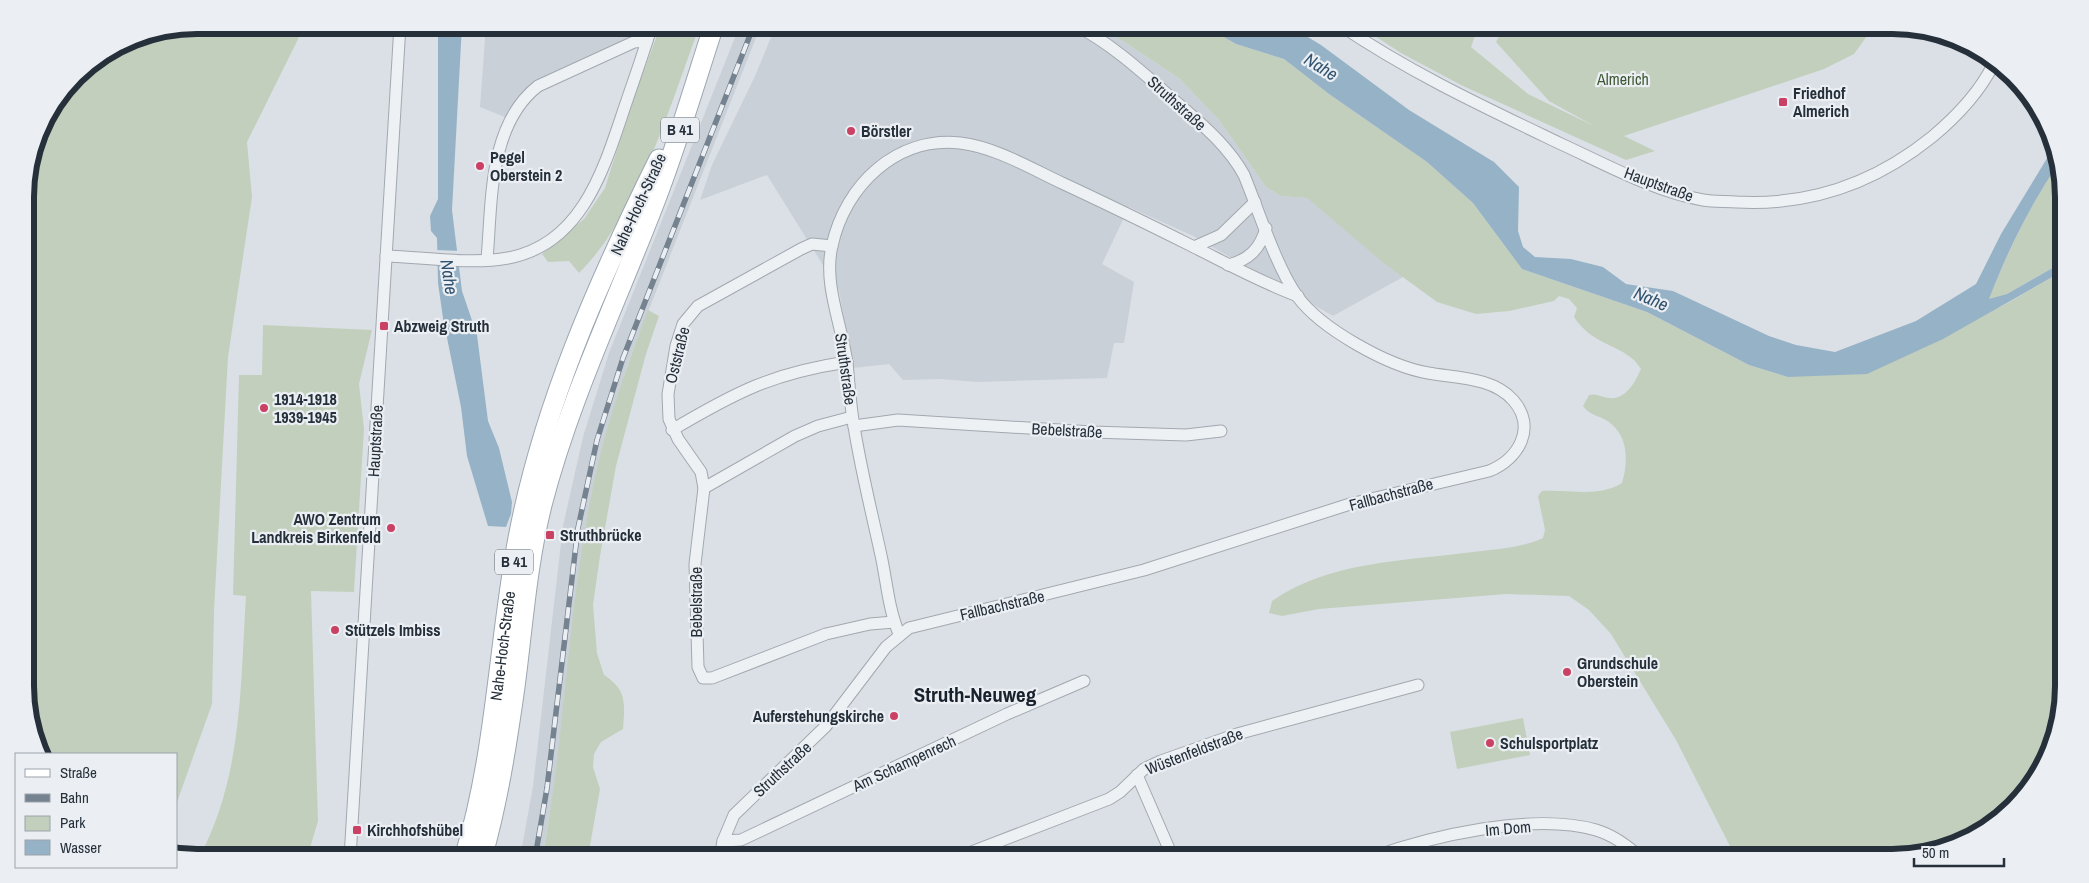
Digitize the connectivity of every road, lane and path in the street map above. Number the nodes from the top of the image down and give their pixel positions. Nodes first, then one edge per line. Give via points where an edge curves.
1 (399, 34) edge
2 (649, 34) edge
3 (711, 34) edge
4 (1089, 34) edge
5 (1354, 34) edge
6 (647, 41) junction
7 (1991, 67) edge
8 (692, 93) junction
9 (1255, 202) junction
10 (1266, 228) junction
11 (832, 246) junction
12 (1194, 247) junction
13 (386, 256) junction
14 (482, 259) junction
15 (1228, 264) junction
16 (1298, 296) junction
17 (847, 362) junction
18 (853, 422) junction
19 (672, 430) junction
20 (1221, 431) dead end
21 (704, 488) junction
22 (894, 622) junction
23 (900, 634) junction
24 (1084, 682) dead end
25 (1418, 685) dead end
26 (1136, 775) junction
27 (723, 842) junction
28 (351, 849) edge
29 (466, 849) edge
30 (485, 849) edge
31 (722, 849) edge
32 (979, 849) edge
33 (1169, 849) edge
34 (1403, 849) edge
35 (1629, 849) edge

1 - 13 street, Hauptstraße
2 - 6 street
3 - 8 main road, B 41
4 - 9 street, Struthstraße via 1128,59 1220,142 1235,158
5 - 7 street, Hauptstraße via 1466,99 1658,188 1705,200 1783,202 1815,197 1859,183 1900,161 1941,130 1965,105
6 - 14 street via 603,172 583,208 542,246 508,258
6 - 14 street via 634,42 538,86 526,95 504,138 495,170
8 - 29 main road, Nahe-Hoch-Straße / B 41 via 600,288 561,383 537,456 516,549 483,780
8 - 30 main road, Nahe-Hoch-Straße / B 41 via 656,198 580,389 541,508 528,577 505,755
9 - 10 street, Struthstraße
9 - 12 street via 1221,235
10 - 15 street via 1254,252 1247,258
10 - 16 street, Fallbachstraße via 1288,282
11 - 12 street, Struthstraße via 853,197 881,164 914,147 945,142 977,146 1007,158
11 - 17 street, Struthstraße via 831,282
11 - 19 street, Oststraße via 812,244 800,249 711,298 689,315 681,329 671,370 667,407
12 - 15 street, Struthstraße
13 - 14 street
13 - 28 street, Hauptstraße
15 - 16 street, Struthstraße
16 - 23 street, Fallbachstraße via 1325,321 1390,363 1474,381 1503,392 1513,399 1525,424 1520,448 1500,467 1489,471 1350,504 1144,570 917,625
17 - 18 street, Struthstraße
17 - 19 street via 770,379 726,398
18 - 20 street, Bebelstraße via 898,420 1186,435
18 - 21 street, Bebelstraße via 818,426 795,436
18 - 22 street, Struthstraße
19 - 21 street, Oststraße via 701,472
21 - 22 street, Bebelstraße via 694,593 698,667 703,678 722,676 826,634
22 - 23 street, Struthstraße
23 - 27 street, Struthstraße via 886,647 826,726 734,815
24 - 27 street, Am Schampenrech via 1007,714 741,840
25 - 26 street, Wüstenfeldstraße via 1237,734 1160,761
26 - 32 street, Wüstenfeldstraße via 1109,799
26 - 33 street
27 - 31 street, Struthstraße
34 - 35 street, Im Dom via 1464,832 1559,824 1598,830

